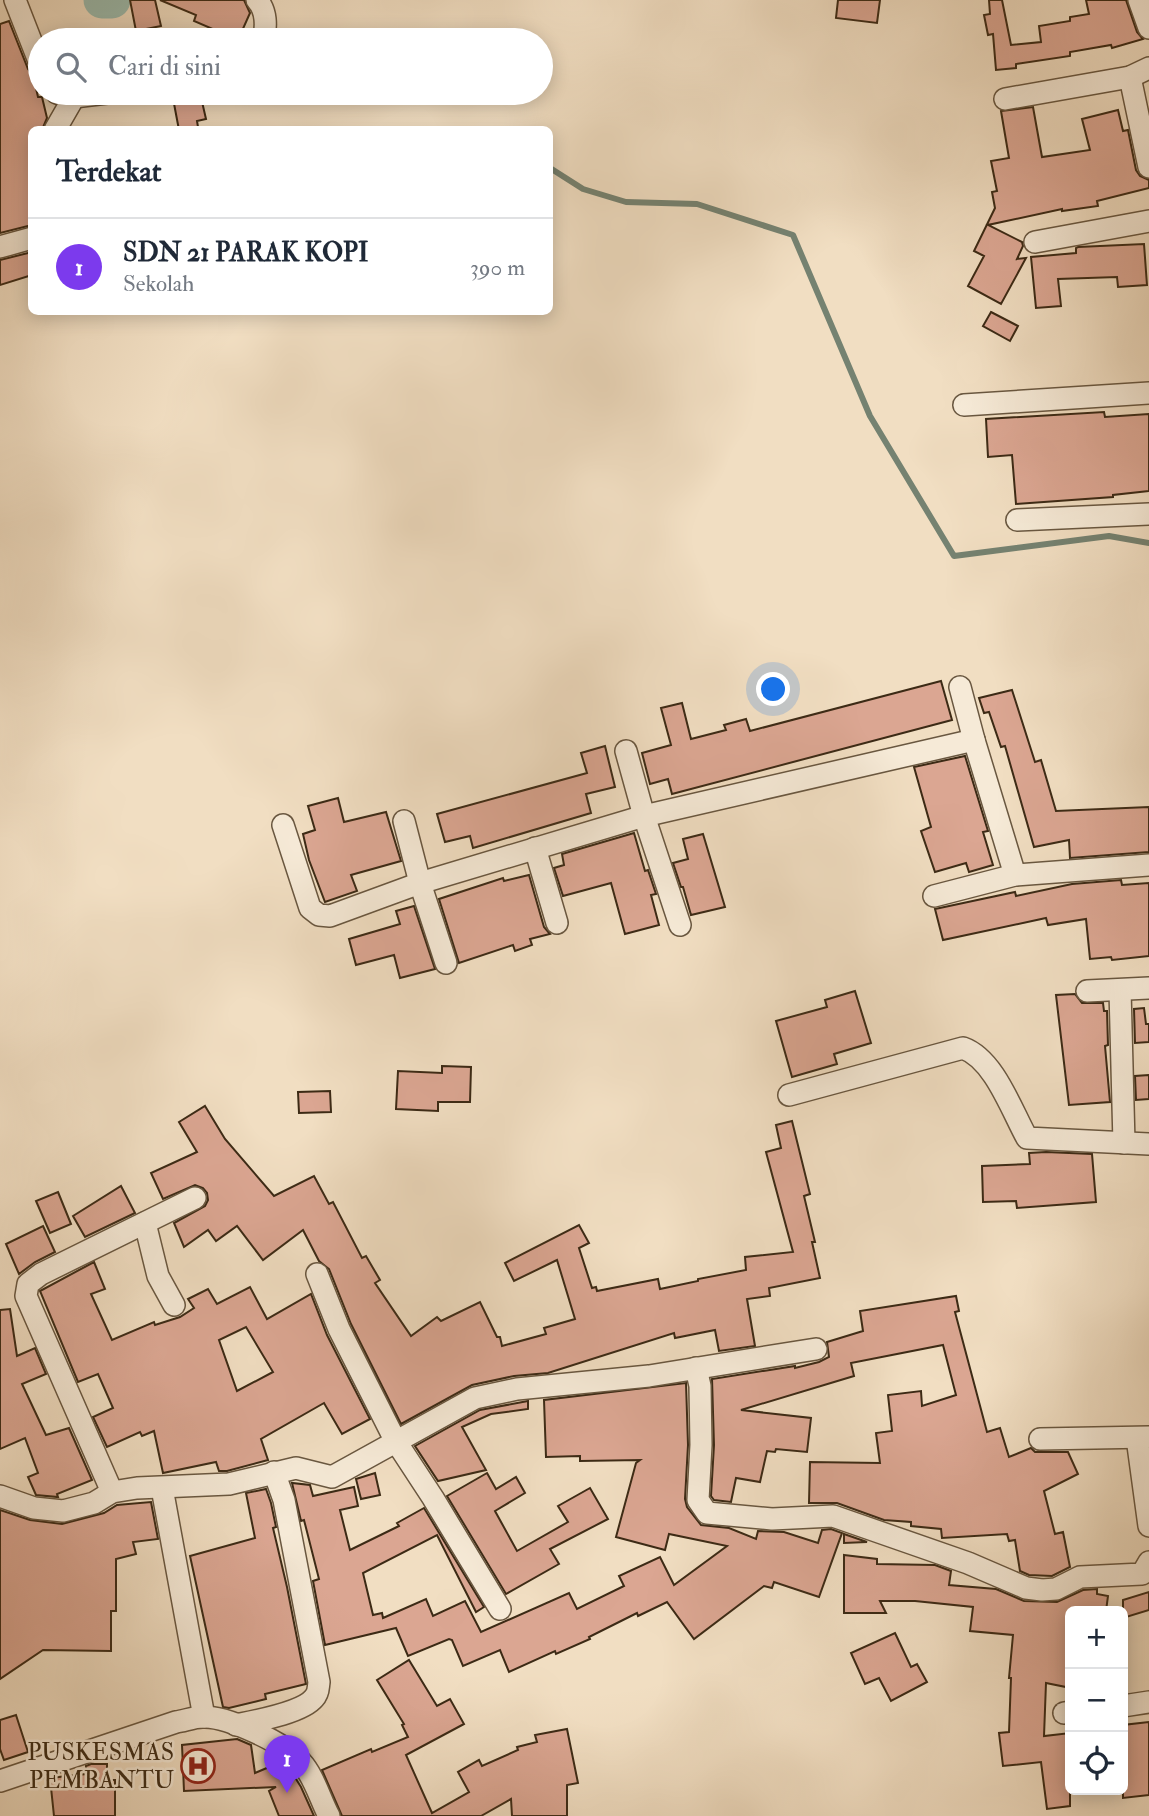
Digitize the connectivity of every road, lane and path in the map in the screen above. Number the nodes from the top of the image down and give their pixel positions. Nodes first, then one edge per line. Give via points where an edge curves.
1 (15, 0) edge
2 (257, 0) edge
3 (1139, 0) edge
4 (265, 28) edge
5 (1149, 28) edge
6 (28, 33) edge
7 (1140, 72) edge
8 (1004, 99) dead end
9 (63, 105) edge
10 (56, 126) edge
11 (1149, 167) edge
12 (1149, 221) edge
13 (28, 239) edge
14 (1035, 242) dead end
15 (0, 247) edge
16 (1149, 393) edge
17 (964, 405) dead end
18 (1149, 514) edge
19 (1017, 520) dead end
20 (960, 687) dead end
21 (974, 740) junction
22 (626, 751) dead end
23 (644, 816) junction
24 (404, 821) dead end
25 (283, 825) dead end
26 (535, 848) junction
27 (1149, 864) edge
28 (1015, 875) junction
29 (420, 883) junction
30 (934, 895) dead end
31 (557, 923) dead end
32 (680, 925) dead end
33 (446, 963) dead end
34 (1149, 988) edge
35 (1119, 990) junction
36 (1087, 991) dead end
37 (789, 1095) dead end
38 (1124, 1143) junction
39 (1149, 1144) edge
40 (195, 1198) dead end
41 (145, 1223) junction
42 (317, 1274) dead end
43 (174, 1305) dead end
44 (816, 1349) dead end
45 (696, 1368) junction
46 (1143, 1437) edge
47 (1040, 1438) dead end
48 (395, 1440) junction
49 (274, 1472) junction
50 (162, 1488) junction
51 (112, 1492) junction
52 (0, 1496) edge
53 (1149, 1526) edge
54 (1149, 1562) edge
55 (500, 1609) dead end
56 (1149, 1702) edge
57 (1128, 1705) edge
58 (204, 1717) junction
59 (234, 1725) junction
60 (0, 1781) edge
61 (328, 1816) edge

1 - 6 street
2 - 4 street via 266,18
3 - 5 street
7 - 8 street
7 - 11 street
9 - 10 street
12 - 14 street
13 - 15 street
16 - 17 street
18 - 19 street
20 - 21 street
21 - 23 street
21 - 28 street
22 - 23 street
23 - 26 street
23 - 32 street
24 - 29 street
25 - 29 street via 310,908 318,915 342,913
26 - 29 street
26 - 31 street
27 - 28 street
28 - 30 street
29 - 33 street
34 - 35 street
35 - 36 street
35 - 38 street
37 - 38 street via 962,1048 975,1052 987,1064 1027,1138
38 - 39 street
40 - 41 street
41 - 43 street via 158,1276
41 - 51 street via 41,1274 28,1284 26,1296
42 - 48 street
44 - 45 street
45 - 48 street via 475,1398
45 - 54 street via 701,1424 698,1500 707,1513 772,1519 833,1516 1042,1590 1056,1589 1080,1577 1142,1574
46 - 47 street
46 - 53 street
48 - 49 street via 336,1475 296,1468
48 - 55 street
49 - 50 street via 229,1484
49 - 59 street via 286,1513 318,1692 313,1700 273,1718
50 - 51 street
50 - 58 street
51 - 52 street via 94,1503 63,1511 34,1508
56 - 57 street
58 - 59 street
58 - 60 street via 176,1722
59 - 61 street via 291,1751 304,1764

